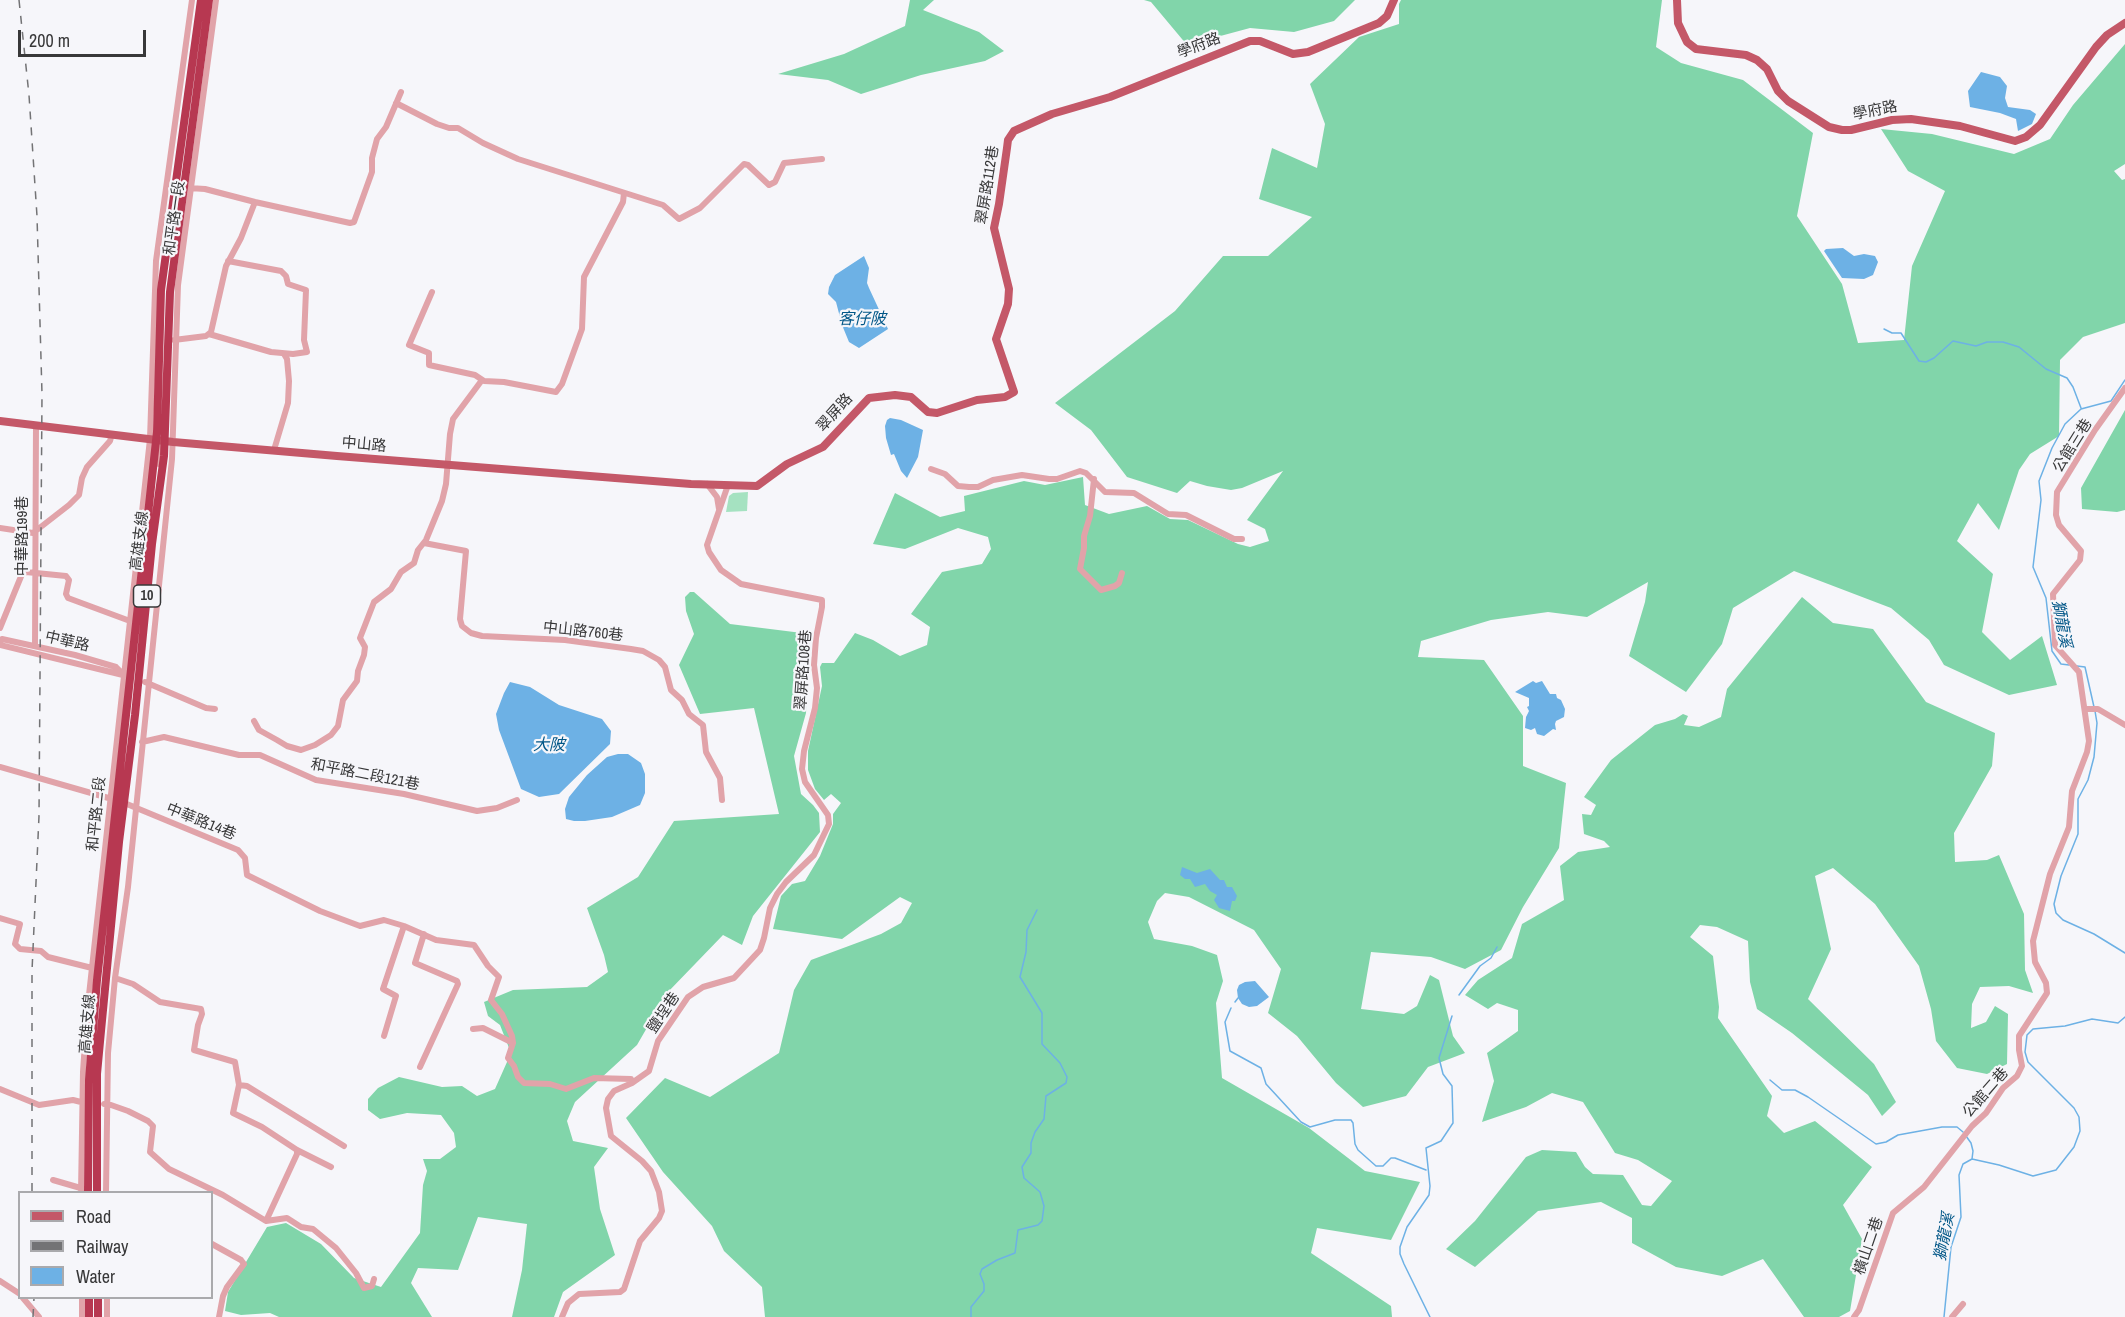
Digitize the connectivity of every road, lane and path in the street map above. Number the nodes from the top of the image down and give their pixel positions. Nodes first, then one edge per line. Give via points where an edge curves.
1 (192, 0) edge
2 (201, 0) edge
3 (209, 0) edge
4 (216, 0) edge
5 (1394, 0) edge
6 (1677, 0) edge
7 (2125, 23) edge
8 (401, 92) dead end
9 (396, 103) junction
10 (1008, 140) joint
11 (822, 159) dead end
12 (167, 186) junction
13 (191, 188) junction
14 (624, 193) junction
15 (255, 202) junction
16 (228, 261) junction
17 (432, 292) dead end
18 (209, 334) junction
19 (176, 339) junction
20 (153, 341) junction
21 (284, 354) junction
22 (151, 377) junction
23 (482, 380) junction
24 (2125, 388) edge
25 (932, 414) joint
26 (0, 421) edge
27 (36, 425) junction
28 (112, 434) junction
29 (150, 439) junction
30 (161, 440) junction
31 (173, 441) junction
32 (274, 450) junction
33 (448, 465) junction
34 (931, 469) dead end
35 (1095, 479) junction
36 (707, 484) junction
37 (728, 485) junction
38 (168, 492) junction
39 (719, 509) junction
40 (0, 528) edge
41 (35, 532) junction
42 (1242, 539) dead end
43 (424, 543) junction
44 (35, 573) junction
45 (1122, 573) dead end
46 (130, 621) junction
47 (0, 628) edge
48 (0, 643) edge
49 (35, 646) junction
50 (124, 675) junction
51 (148, 683) junction
52 (215, 709) dead end
53 (2086, 709) junction
54 (254, 721) dead end
55 (2125, 725) edge
56 (142, 742) junction
57 (0, 767) edge
58 (812, 793) joint
59 (110, 799) junction
60 (517, 800) dead end
61 (722, 800) dead end
62 (135, 807) junction
63 (0, 918) edge
64 (404, 926) junction
65 (424, 934) junction
66 (92, 968) junction
67 (115, 978) junction
68 (2044, 999) joint
69 (473, 1029) dead end
70 (384, 1036) dead end
71 (513, 1043) junction
72 (420, 1067) dead end
73 (632, 1083) junction
74 (239, 1085) junction
75 (0, 1089) edge
76 (83, 1103) junction
77 (106, 1104) junction
78 (1967, 1135) joint
79 (344, 1146) dead end
80 (297, 1150) junction
81 (331, 1167) dead end
82 (53, 1180) dead end
83 (84, 1191) edge
84 (97, 1191) edge
85 (106, 1191) edge
86 (266, 1221) junction
87 (213, 1245) edge
88 (374, 1279) dead end
89 (0, 1281) edge
90 (18, 1294) edge
91 (24, 1299) edge
92 (82, 1299) edge
93 (89, 1299) edge
94 (98, 1299) edge
95 (107, 1299) edge
96 (1963, 1304) dead end
97 (1856, 1316) edge
98 (39, 1317) edge
99 (82, 1317) edge
100 (89, 1317) edge
101 (98, 1317) edge
102 (107, 1317) edge
103 (219, 1317) edge
104 (562, 1317) edge
105 (1952, 1317) edge

1 - 12 street, 和平路一段
2 - 83 highway, 高雄支線 / 10, bridge via 161,290 157,432 97,980
3 - 84 highway, 高雄支線 / 10, bridge via 170,292 164,456 100,1031
4 - 13 street, 和平路一段
5 - 10 main road, 學府路 via 1379,23 1308,52 1293,54 1250,41 1110,97 1026,124 1014,130
6 - 7 main road, 學府路 via 1678,23 1692,46 1757,60 1788,101 1829,127 1851,130 1911,119 1960,126 2015,141 2040,125 2096,47
8 - 9 street
9 - 14 street via 436,124 458,128 518,159
9 - 15 street via 376,140 372,171 354,222
10 - 25 main road, 翠屏路112巷 via 993,228 1009,298 996,339 1014,392
11 - 14 street via 784,163 775,182 769,185 744,164 700,208 679,219 667,207
12 - 13 street
12 - 20 street, 和平路一段 via 156,261
13 - 15 street
13 - 19 street, 和平路一段 via 178,285
14 - 23 street via 624,202 584,277 582,329 560,388 553,393
15 - 16 street
16 - 18 street
16 - 21 street via 281,272 288,284 306,290 307,352
17 - 23 street via 409,347 429,353 431,366
18 - 19 street
18 - 21 street
19 - 20 street
19 - 31 street, 和平路一段
20 - 22 street, 和平路一段
21 - 32 street via 290,381 288,403
22 - 29 street, 和平路一段
22 - 30 street via 162,393
23 - 33 street via 453,419
24 - 53 street, 公館三巷 via 2057,492 2059,525 2077,543 2081,556 2053,594 2055,645 2079,672
25 - 37 main road, 翠屏路 via 911,397 869,398 819,449 787,464 760,485
26 - 27 main road, 中山路
27 - 28 main road, 中山路
27 - 41 street, 中華路199巷
28 - 29 main road, 中山路
28 - 41 street via 87,467 78,497
29 - 30 main road, 中山路
29 - 46 street, 和平路二段
30 - 31 main road, 中山路
30 - 38 street via 159,474
31 - 32 main road, 中山路
31 - 38 street
32 - 33 main road, 中山路
33 - 36 main road, 中山路
33 - 43 street via 442,501
34 - 35 street via 945,474 958,486 969,487 1022,475 1057,479 1080,471
35 - 42 street via 1105,492 1134,493 1168,514 1186,515 1234,539
35 - 45 street via 1080,569 1101,590 1119,583
36 - 37 main road, 中山路
36 - 39 street via 717,497
37 - 39 street, 翠屏路108巷
38 - 51 street
39 - 58 street, 翠屏路108巷 via 708,546 721,570 741,584 822,600 814,665 817,688 802,769
40 - 41 street
41 - 44 street, 中華路199巷
43 - 54 street via 414,564 400,572 391,589 374,602 360,638 366,651 357,681 343,700 338,726 331,735 302,750 259,730
43 - 61 street, 中山路760巷 via 466,551 460,619 471,633 608,645 643,651 659,660 671,690 689,714 704,724 706,752 720,778
44 - 46 street via 66,576 68,598
44 - 47 street via 22,573
44 - 49 street, 中華路199巷
46 - 50 street, 和平路二段
48 - 49 street, 中華路 via 2,639
48 - 50 street, 中華路
49 - 50 street, 中華路 via 116,667
50 - 51 street, 中華路
50 - 59 street, 和平路二段
51 - 52 street, 中華路
51 - 56 street
53 - 55 street via 2098,709
53 - 68 street, 公館三巷 via 2089,746 2072,790 2069,827 2050,874 2033,941 2035,962 2047,987
56 - 60 street, 和平路二段121巷 via 164,737 239,755 260,755 315,780 477,811
56 - 62 street
57 - 59 street, 中華路14巷
58 - 73 street, 鹽埕巷 via 828,815 829,824 814,855 777,894 760,950 731,981 703,987 688,997 658,1041 650,1068
59 - 62 street, 中華路14巷
59 - 66 street, 和平路二段
62 - 64 street, 中華路14巷 via 238,850 245,858 247,875 320,911 360,926 384,920
62 - 67 street
63 - 66 street via 20,924 15,944 20,949 41,951 48,957
64 - 65 street, 中華路14巷
64 - 70 street via 383,989 396,996
65 - 71 street, 中華路14巷 via 479,949 499,977 491,1000 508,1026
65 - 72 street via 415,963 458,984
66 - 76 street, 和平路二段
67 - 74 street via 133,984 160,1002 201,1009 194,1050 235,1062
67 - 77 street
68 - 78 street, 公館二巷 via 2019,1036 2020,1071
69 - 71 street via 483,1028
71 - 73 street, 中華路14巷 via 508,1058 524,1083 566,1089 594,1078 631,1079
73 - 104 street, 鹽埕巷 via 614,1091 608,1099 609,1133 651,1171 659,1192 661,1215 640,1241 624,1289 579,1294 568,1303
74 - 79 street via 247,1086
74 - 80 street via 233,1113
75 - 76 street via 39,1105 73,1100
76 - 77 street
76 - 83 street, 和平路二段
77 - 85 street
77 - 86 street via 153,1126 150,1152 169,1169
78 - 97 street, 橫山二巷 via 1924,1187 1893,1213
80 - 81 street
80 - 86 street
82 - 83 street
86 - 88 street via 287,1218 301,1227 314,1228 336,1248 364,1288 372,1286
87 - 103 street via 244,1264 227,1287
89 - 90 street
91 - 98 street
92 - 99 street
93 - 100 highway
94 - 101 highway
95 - 102 street
96 - 105 street

